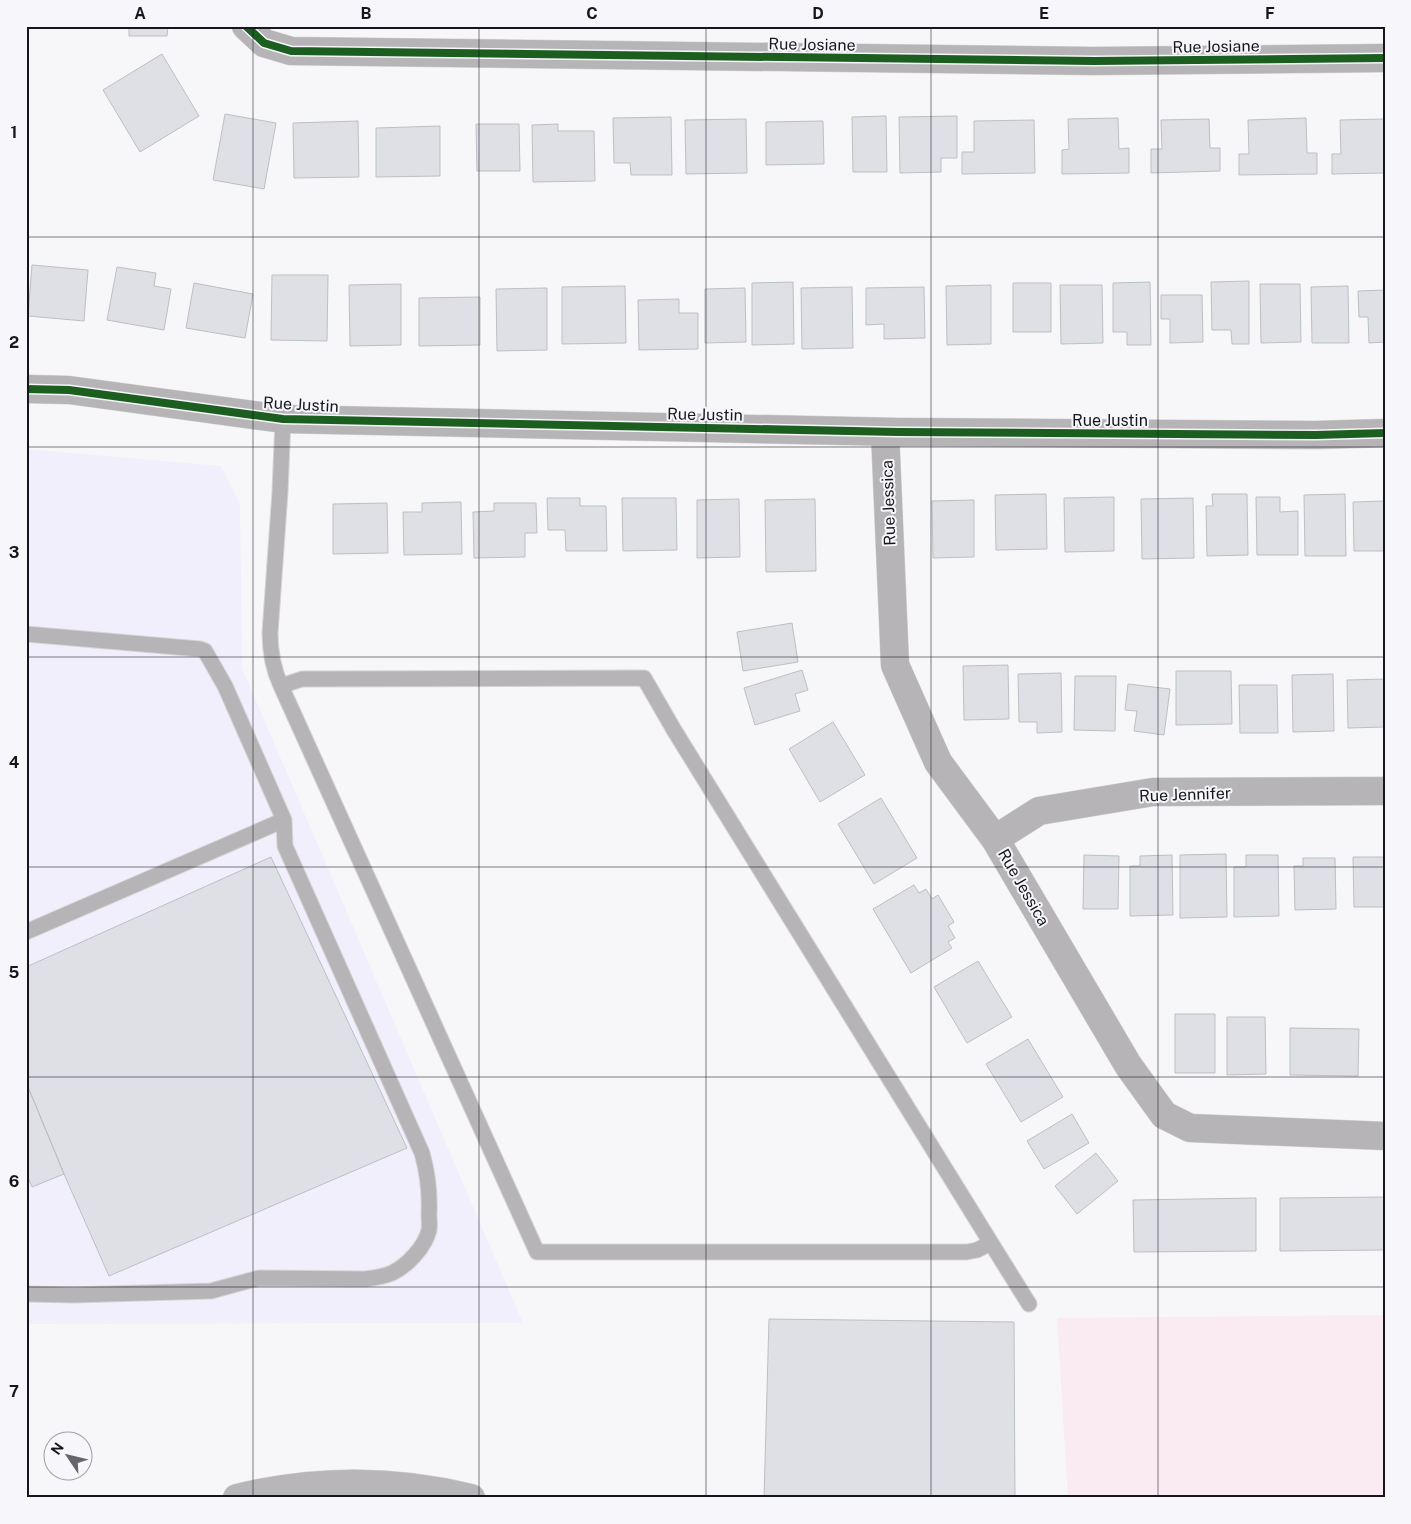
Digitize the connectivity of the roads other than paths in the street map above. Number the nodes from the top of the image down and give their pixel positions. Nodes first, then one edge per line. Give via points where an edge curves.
1 (246, 26) edge
2 (1385, 58) edge
3 (26, 389) edge
4 (283, 418) junction
5 (885, 432) junction
6 (1385, 433) edge
7 (26, 634) edge
8 (281, 686) junction
9 (1385, 790) edge
10 (284, 820) junction
11 (995, 839) junction
12 (26, 932) edge
13 (1385, 1136) edge
14 (991, 1243) junction
15 (26, 1294) edge
16 (1029, 1304) dead end
17 (238, 1498) edge
18 (471, 1498) edge

1 - 2 street, Rue Josiane via 264,43 291,52 1094,61
3 - 4 street, Rue Justin via 68,390
4 - 5 street, Rue Justin
4 - 8 lane via 270,633 272,663
5 - 6 street, Rue Justin
5 - 11 street, Rue Jessica via 895,665 938,762
7 - 10 lane via 205,651 225,686
8 - 14 lane via 302,679 644,678
8 - 14 lane via 537,1252 967,1252
9 - 11 street, Rue Jennifer via 1153,792 1039,811
10 - 12 lane
10 - 15 lane via 285,846 422,1153 430,1196 429,1230 424,1242 403,1266 380,1277 259,1278 211,1291
11 - 13 street, Rue Jessica via 1128,1065 1164,1115 1190,1128
14 - 16 lane
17 - 18 main road via 313,1485 361,1483 424,1488

